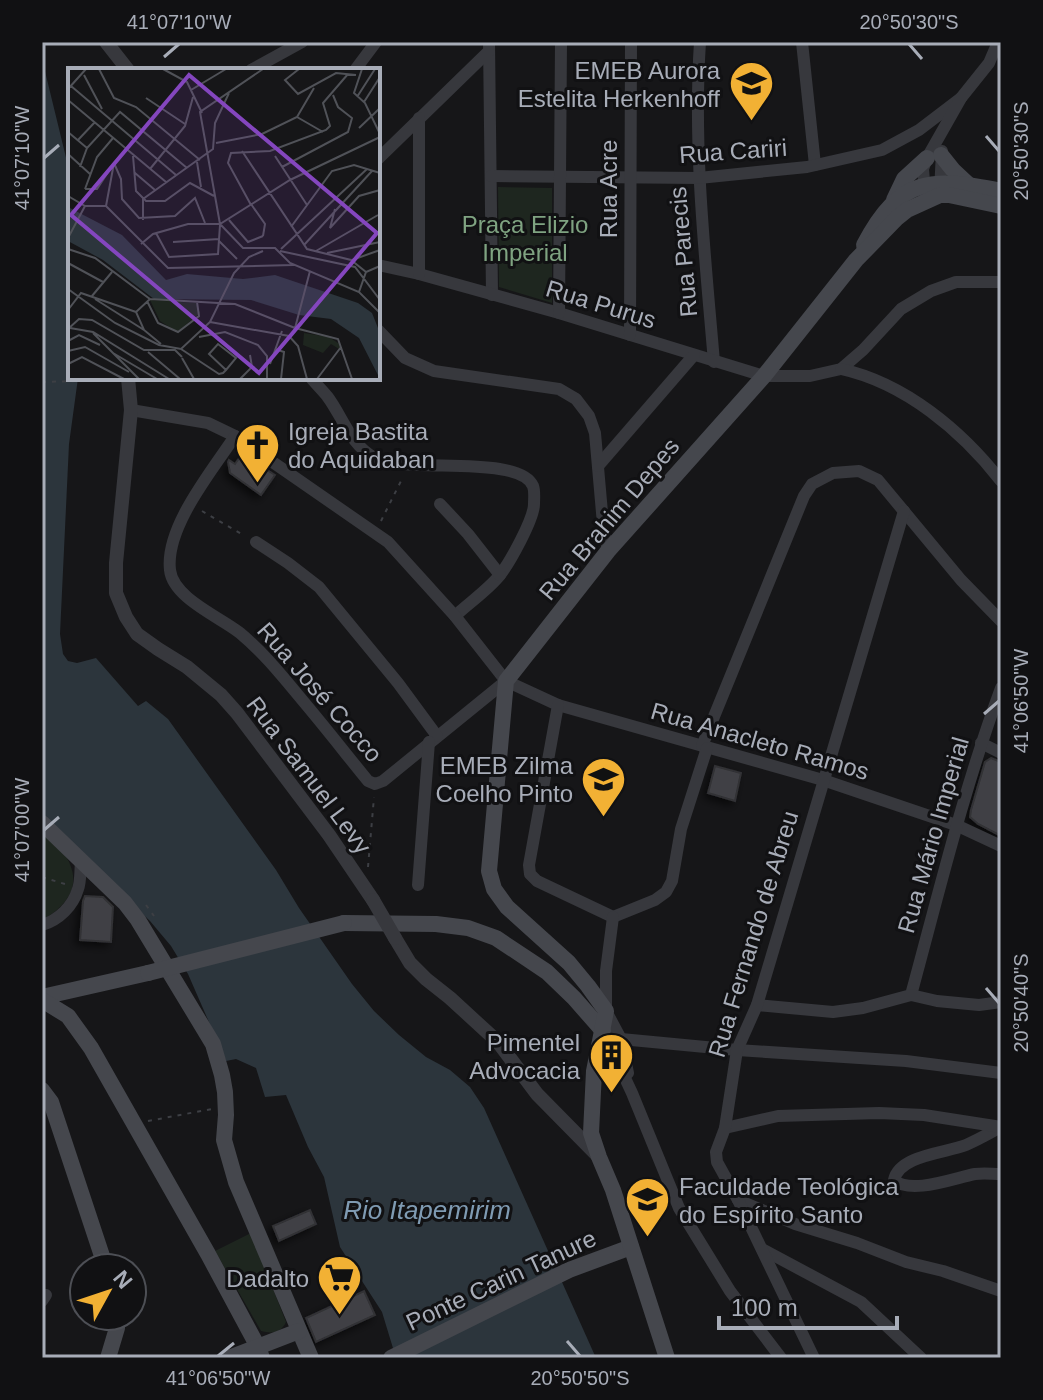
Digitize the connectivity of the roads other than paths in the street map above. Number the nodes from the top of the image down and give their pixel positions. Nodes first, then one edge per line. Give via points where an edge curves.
1 (106, 42) edge
2 (302, 42) edge
3 (376, 42) edge
4 (561, 42) edge
5 (631, 42) edge
6 (700, 42) edge
7 (802, 42) edge
8 (998, 42) edge
9 (489, 46) edge
10 (995, 66) edge
11 (126, 68) edge
12 (255, 68) edge
13 (356, 68) edge
14 (961, 98) junction
15 (419, 118) junction
16 (934, 156) junction
17 (380, 157) edge
18 (815, 165) junction
19 (491, 176) junction
20 (559, 176) junction
21 (631, 177) junction
22 (699, 178) junction
23 (968, 184) junction
24 (1001, 191) edge
25 (935, 192) junction
26 (892, 205) junction
27 (1001, 206) edge
28 (856, 260) junction
29 (380, 265) edge
30 (419, 274) junction
31 (1001, 282) edge
32 (492, 295) junction
33 (559, 313) junction
34 (380, 332) edge
35 (630, 335) junction
36 (694, 355) junction
37 (714, 362) junction
38 (841, 369) junction
39 (764, 376) junction
40 (128, 380) edge
41 (313, 380) edge
42 (131, 410) junction
43 (235, 436) junction
44 (598, 466) junction
45 (1001, 481) edge
46 (440, 504) dead end
47 (904, 511) junction
48 (256, 542) road end
49 (608, 551) junction
50 (500, 575) junction
51 (455, 616) junction
52 (1001, 621) edge
53 (506, 681) junction
54 (1001, 688) edge
55 (558, 705) junction
56 (433, 739) junction
57 (981, 743) junction
58 (704, 747) junction
59 (1001, 753) edge
60 (823, 780) junction
61 (375, 784) joint
62 (42, 823) edge
63 (956, 825) junction
64 (1001, 846) edge
65 (81, 862) junction
66 (418, 885) dead end
67 (613, 917) junction
68 (42, 925) edge
69 (911, 995) junction
70 (42, 998) edge
71 (1001, 1002) edge
72 (757, 1005) junction
73 (606, 1011) junction
74 (603, 1031) junction
75 (621, 1039) junction
76 (737, 1050) junction
77 (1001, 1073) edge
78 (42, 1090) edge
79 (632, 1093) junction
80 (1001, 1127) edge
81 (725, 1128) junction
82 (599, 1157) junction
83 (1001, 1174) edge
84 (738, 1200) junction
85 (631, 1247) junction
86 (762, 1249) junction
87 (101, 1252) edge
88 (1001, 1291) edge
89 (299, 1331) junction
90 (116, 1332) edge
91 (260, 1352) edge
92 (108, 1358) edge
93 (229, 1358) edge
94 (311, 1358) edge
95 (391, 1358) edge
96 (667, 1358) edge
97 (781, 1358) edge
98 (814, 1358) edge
99 (921, 1358) edge

1 - 11 street
2 - 12 street
3 - 13 street
4 - 20 street
5 - 21 street, Rua Acre
6 - 22 street, Rua Parecis
7 - 18 street
8 - 10 street
9 - 15 street
9 - 19 street
10 - 14 street
14 - 16 street
14 - 18 street, Rua Cariri via 882,150
15 - 17 street
15 - 30 street
16 - 23 main road
16 - 25 street
16 - 26 main road via 911,170
18 - 22 street, Rua Cariri
19 - 20 street, Rua Cariri
19 - 32 street
20 - 21 street, Rua Cariri
20 - 33 street
21 - 22 street, Rua Cariri
21 - 35 street, Rua Acre
22 - 37 street, Rua Parecis
23 - 24 main road
23 - 25 main road
25 - 26 main road, Rua Brahim Depes via 911,191
25 - 27 main road
25 - 28 main road, Rua Brahim Depes via 897,218
26 - 28 main road, Rua Brahim Depes
28 - 39 main road, Rua Brahim Depes
29 - 30 street, Rua Purus
30 - 32 street, Rua Purus
31 - 38 street via 956,282 931,291 901,309
32 - 33 street, Rua Purus
33 - 35 street, Rua Purus
34 - 44 street via 405,358 434,371 559,389 576,399 595,433
35 - 36 street, Rua Purus
36 - 37 street, Rua Purus
36 - 44 street
37 - 39 street, Rua Purus
38 - 39 street, Rua Purus via 810,376
38 - 45 street via 903,394 944,421
39 - 49 main road, Rua Brahim Depes
40 - 42 street, Rua Samuel Levy
41 - 50 street via 361,448 376,458 409,465 485,467 529,480 535,488 534,513
42 - 43 street via 208,423
42 - 82 street, Rua Samuel Levy, bridge via 116,563 116,593 126,617 137,634 187,667 237,713 329,835 410,963 498,1042 537,1094
43 - 51 street via 388,542
43 - 61 street, Rua José Cocco via 180,520 170,548 172,580 180,592 241,634 275,667
44 - 49 street
46 - 50 street
47 - 52 street
47 - 58 street via 878,480 859,471 833,473 812,484
47 - 60 street, Rua Fernando de Abreu
48 - 56 street via 319,587 398,683
49 - 53 main road, Rua Brahim Depes
50 - 51 street
51 - 53 street
53 - 55 street, Rua Anacleto Ramos
53 - 56 street, Rua Brahim Depes
53 - 73 main road via 489,871 494,889 569,963
54 - 57 street, Rua Mário Imperial
55 - 58 street, Rua Anacleto Ramos
55 - 67 street via 530,874
56 - 61 street, Rua Brahim Depes
56 - 66 street
57 - 59 street
57 - 63 street, Rua Mário Imperial
58 - 60 street, Rua Anacleto Ramos
58 - 67 street via 672,881 655,900
60 - 63 street, Rua Anacleto Ramos
60 - 72 street, Rua Fernando de Abreu
62 - 65 main road
63 - 64 street, Rua Anacleto Ramos
63 - 69 street, Rua Mário Imperial
65 - 68 street via 79,888 62,915
65 - 89 main road via 138,920 213,1044 222,1075 226,1152
67 - 73 street
69 - 71 street via 979,1005
69 - 72 street via 833,1012
70 - 74 main road, bridge via 344,923 436,924 496,938 547,972
70 - 91 main road via 78,1027
72 - 76 street, Rua Fernando de Abreu
73 - 74 main road
73 - 75 street
74 - 79 street
74 - 82 main road via 591,1118
75 - 76 street
75 - 79 street
76 - 77 street
76 - 81 street, Rua Fernando de Abreu
78 - 87 main road via 51,1102
79 - 97 street via 679,1208 730,1291
80 - 81 street via 879,1113 778,1116
80 - 83 street via 966,1145 910,1161 894,1180 918,1186
81 - 84 street, Rua Fernando de Abreu via 717,1162
82 - 85 main road
84 - 86 street, Rua Fernando de Abreu
84 - 88 street via 795,1224
85 - 95 main road, Ponte Carin Tanure via 569,1270
85 - 96 main road
86 - 98 street, Rua Fernando de Abreu
86 - 99 street via 861,1302
89 - 91 main road
89 - 94 main road
90 - 92 main road
91 - 93 main road

